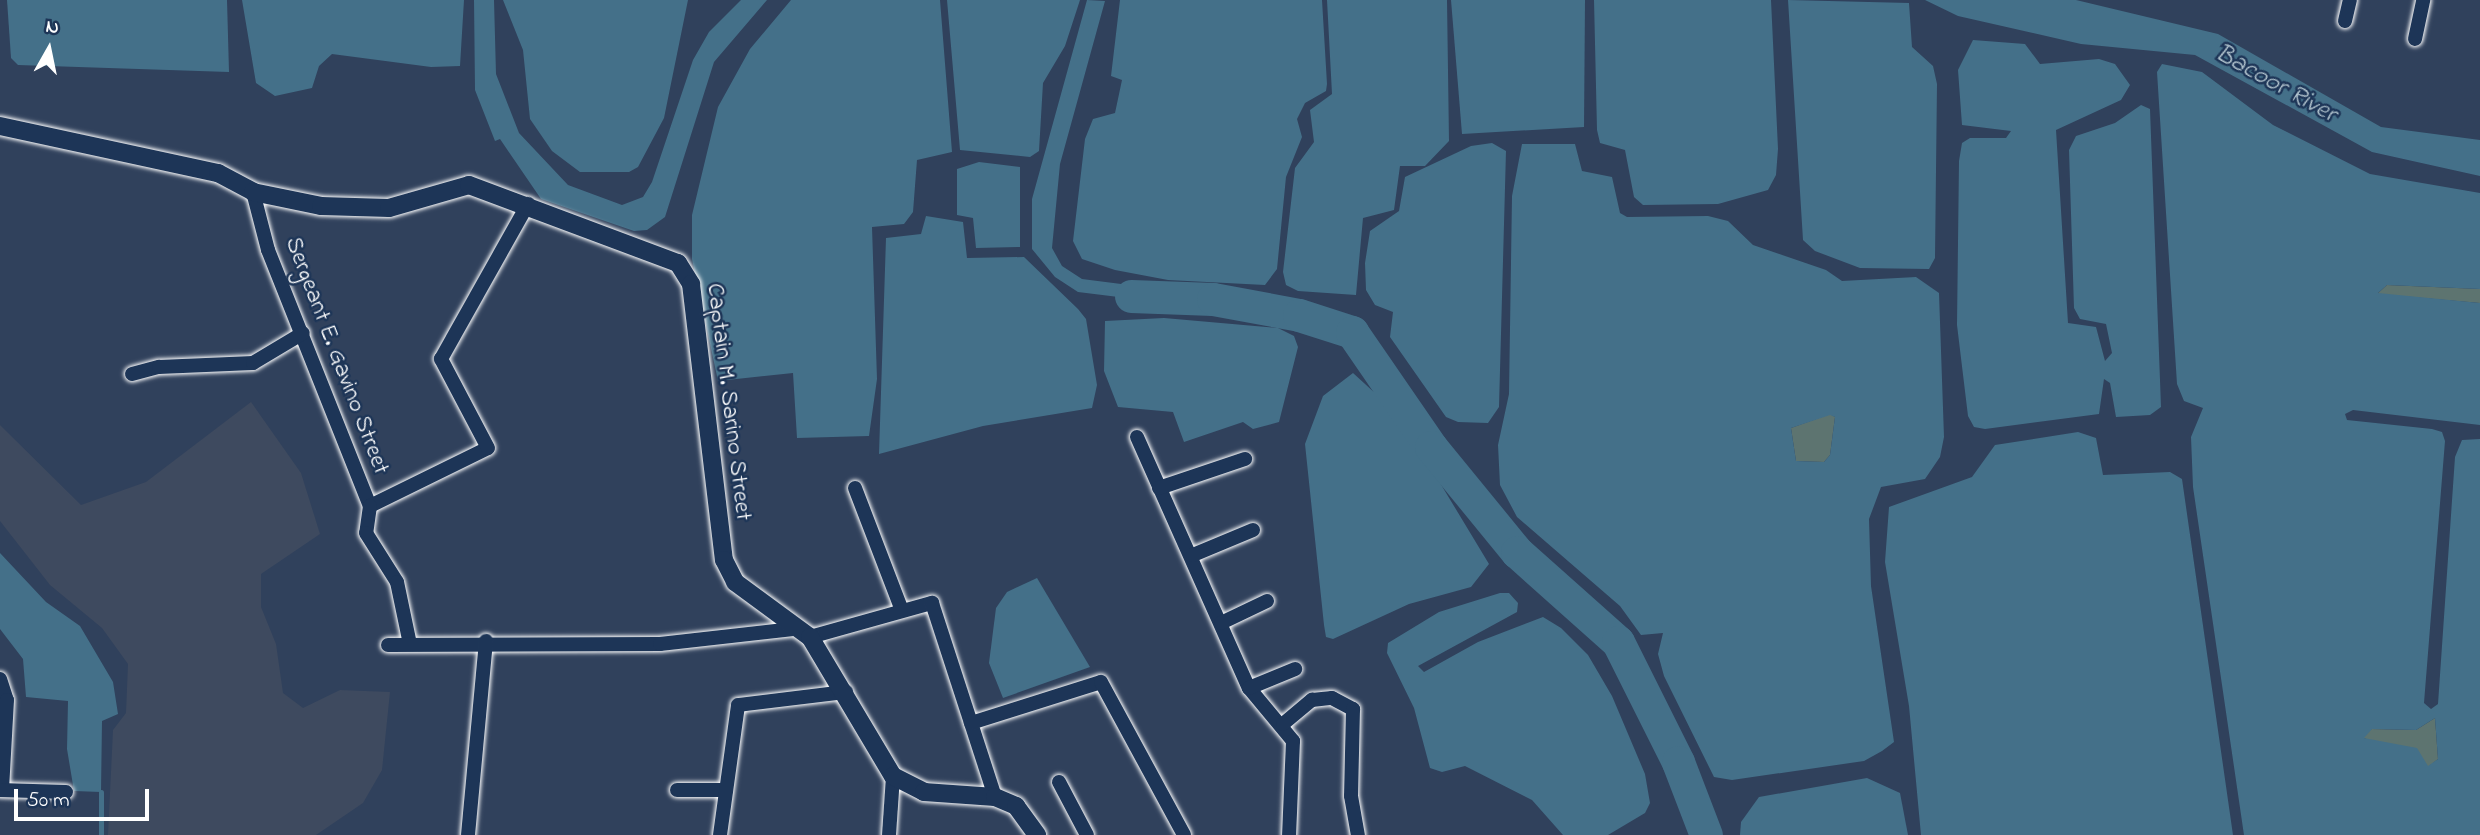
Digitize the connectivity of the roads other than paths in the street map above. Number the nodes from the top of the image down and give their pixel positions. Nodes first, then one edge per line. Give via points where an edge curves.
1 (2350, 0) edge
2 (2423, 0) edge
3 (2345, 21) dead end
4 (2415, 38) dead end
5 (0, 126) edge
6 (253, 192) junction
7 (528, 204) junction
8 (303, 333) junction
9 (132, 374) dead end
10 (1138, 436) dead end
11 (1245, 459) dead end
12 (855, 488) dead end
13 (1159, 488) junction
14 (370, 506) junction
15 (1253, 530) dead end
16 (1193, 555) junction
17 (1267, 601) dead end
18 (901, 608) junction
19 (1221, 623) junction
20 (793, 629) junction
21 (810, 637) junction
22 (486, 641) junction
23 (410, 644) junction
24 (388, 645) dead end
25 (1295, 669) dead end
26 (0, 679) edge
27 (1249, 688) junction
28 (846, 692) junction
29 (971, 723) junction
30 (1283, 723) junction
31 (893, 776) junction
32 (1059, 782) dead end
33 (726, 789) junction
34 (1, 790) edge
35 (677, 790) dead end
36 (66, 792) dead end
37 (995, 797) junction
38 (468, 835) edge
39 (720, 835) edge
40 (890, 835) edge
41 (1037, 835) edge
42 (1087, 835) edge
43 (1184, 835) edge
44 (1289, 835) edge
45 (1358, 835) edge

1 - 3 street
2 - 4 street
5 - 6 street, Captain M. Sarino Street via 218,173
6 - 7 street, Captain M. Sarino Street via 356,210 389,208 469,185
6 - 8 street, Sergeant E. Gavino Street via 268,250
7 - 14 street, Sergeant E. Gavino Street via 442,359 488,448
7 - 20 street, Captain M. Sarino Street via 656,251 685,272 710,420 724,560 734,582
8 - 9 street via 253,363 159,367
8 - 14 street, Sergeant E. Gavino Street
10 - 13 street
11 - 13 street
12 - 18 street
13 - 16 street
14 - 23 street via 366,533 397,582
15 - 16 street
16 - 19 street
17 - 19 street
18 - 21 street
18 - 29 street via 932,603
19 - 27 street
20 - 21 street, Captain M. Sarino Street
20 - 22 street via 660,644
21 - 28 street
22 - 23 street
22 - 38 street
23 - 24 street
25 - 27 street
26 - 34 street via 7,700
27 - 30 street
28 - 31 street
28 - 33 street via 738,705
29 - 37 street
29 - 43 street via 1101,682
30 - 44 street via 1293,741
30 - 45 street via 1312,700 1332,698 1353,709 1351,796
31 - 37 street via 924,792
31 - 40 street
32 - 42 street
33 - 35 street
33 - 39 street
34 - 36 street
37 - 41 street via 1016,806

